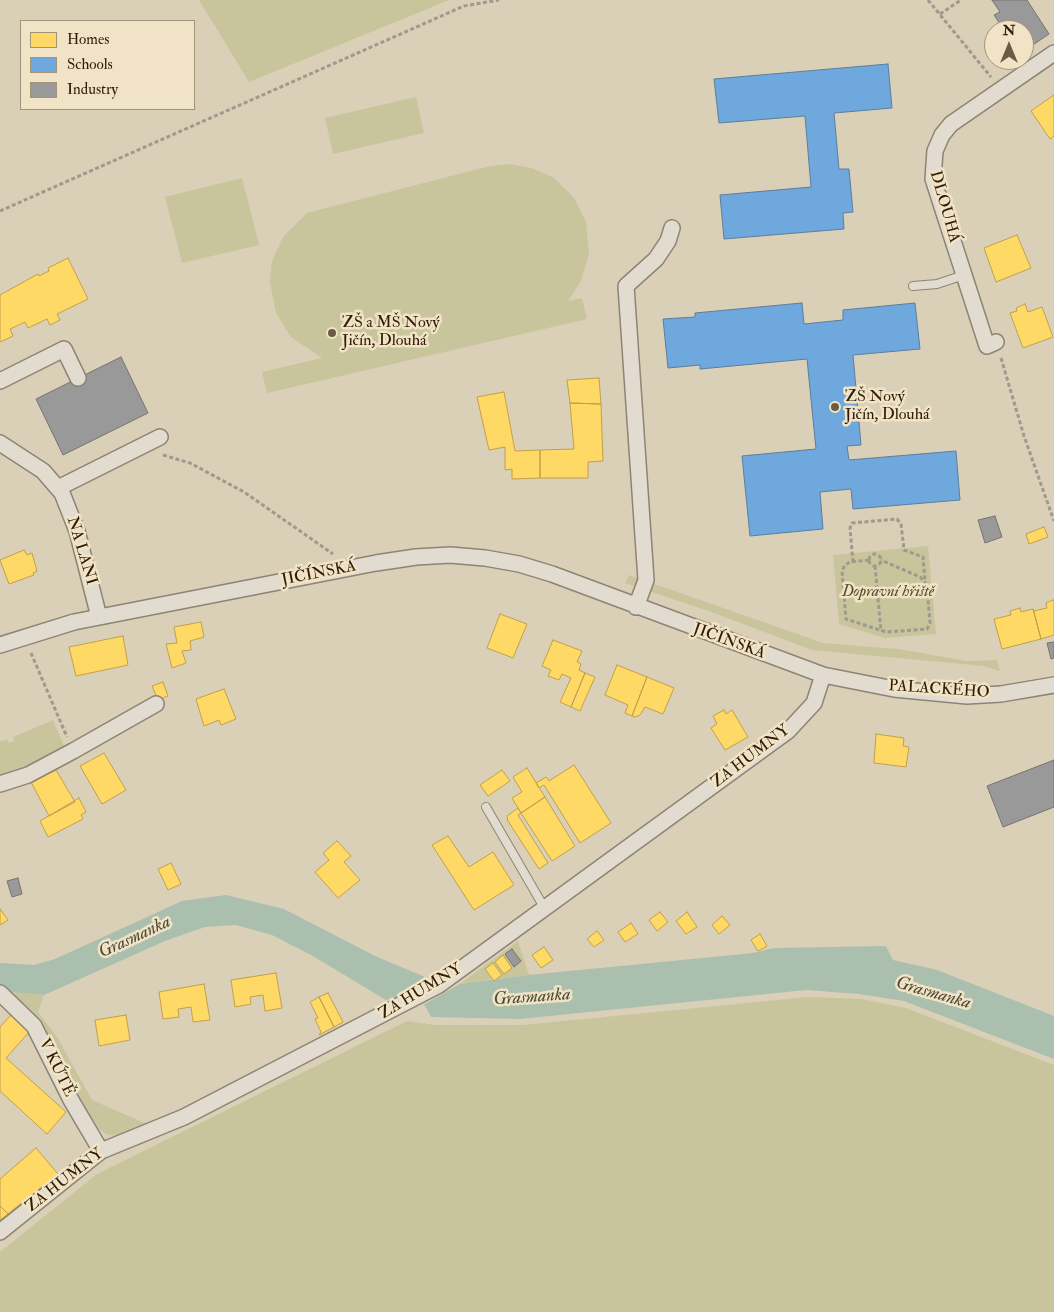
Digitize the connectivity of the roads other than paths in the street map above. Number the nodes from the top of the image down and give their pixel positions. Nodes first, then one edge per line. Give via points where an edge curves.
1 (1054, 53) edge
2 (672, 228) dead end
3 (964, 275) junction
4 (913, 286) dead end
5 (996, 342) road end
6 (78, 378) dead end
7 (0, 381) edge
8 (160, 437) dead end
9 (0, 443) edge
10 (58, 488) junction
11 (636, 607) junction
12 (99, 617) junction
13 (0, 645) edge
14 (823, 675) junction
15 (1054, 685) edge
16 (156, 704) dead end
17 (0, 784) edge
18 (486, 807) dead end
19 (544, 909) junction
20 (0, 993) edge
21 (101, 1151) junction
22 (0, 1232) edge

1 - 3 street, DLOUHÁ via 951,124 935,151 933,179
2 - 11 street via 656,259 626,286 646,580
3 - 4 lane via 937,284
3 - 5 street, DLOUHÁ via 987,346
6 - 7 street via 64,349
8 - 10 street
9 - 10 street, NA LANI via 28,460
10 - 12 street, NA LANI via 77,531
11 - 12 street, JIČÍNSKÁ via 519,564 433,555 376,563
11 - 14 street, JIČÍNSKÁ
12 - 13 street, JIČÍNSKÁ
14 - 15 street, PALACKÉHO via 894,689 967,696
14 - 19 street, ZA HUMNY via 814,703 788,731
16 - 17 street via 28,775
18 - 19 lane
19 - 21 street, ZA HUMNY via 439,985 412,1000 184,1117
20 - 21 street, V KÚTĚ via 34,1026
21 - 22 street, ZA HUMNY

